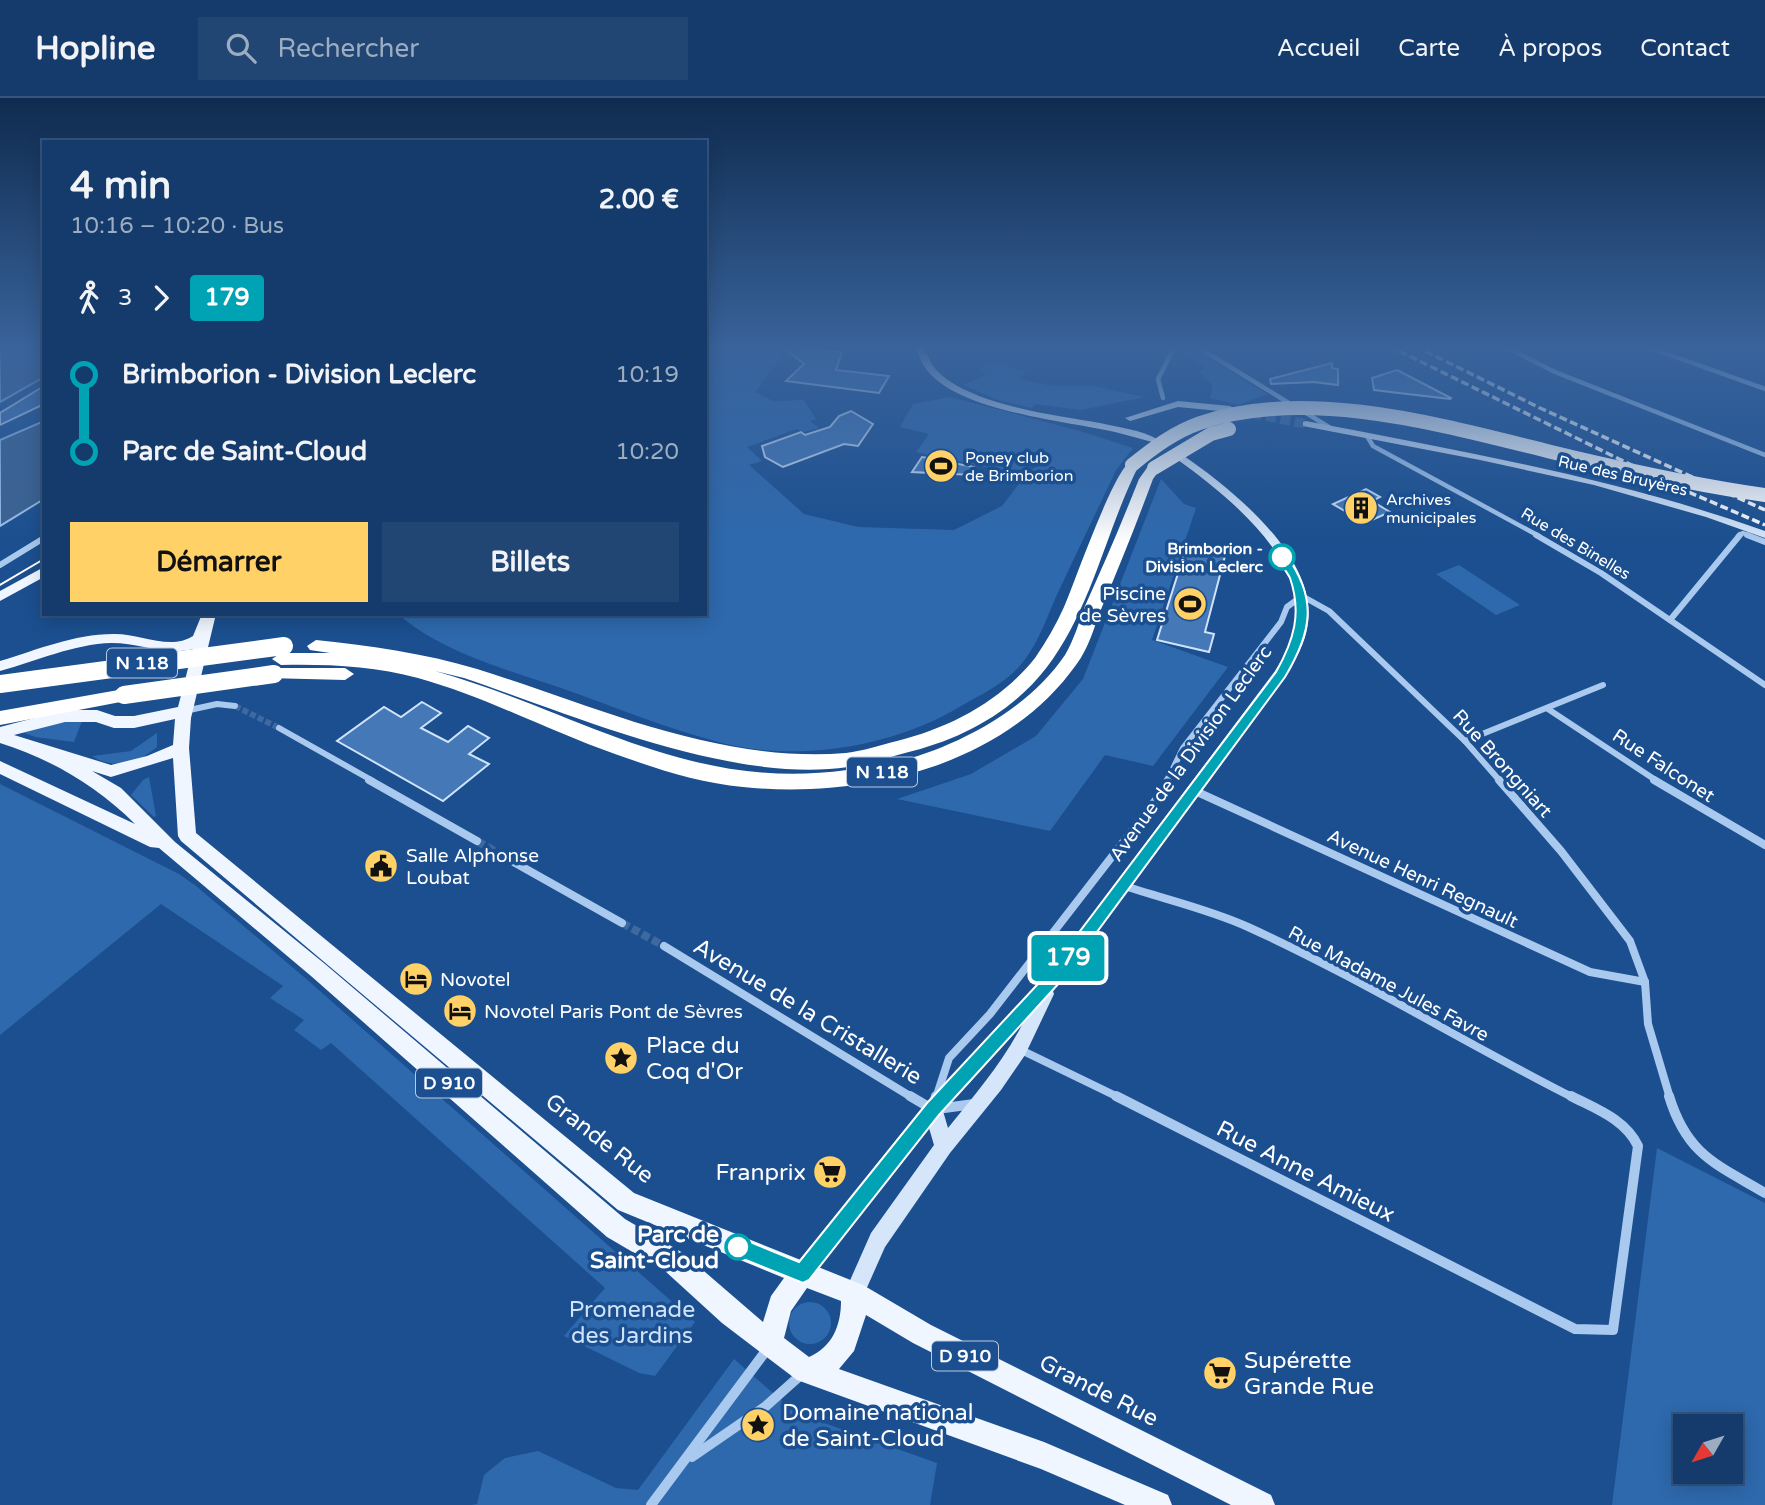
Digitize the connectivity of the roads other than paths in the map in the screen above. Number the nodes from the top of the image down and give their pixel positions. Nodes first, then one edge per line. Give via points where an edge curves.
1 (1031, 412) edge
2 (1153, 412) edge
3 (1159, 412) edge
4 (1257, 412) tunnel mouth
5 (1304, 412) tunnel mouth
6 (1322, 412) tunnel mouth
7 (1655, 412) edge
8 (1122, 422) junction
9 (1306, 424) tunnel mouth
10 (1146, 427) junction
11 (1332, 429) junction
12 (1367, 436) junction
13 (1765, 455) edge
14 (1181, 458) dead end
15 (1765, 495) edge
16 (1765, 505) edge
17 (1765, 535) edge
18 (42, 539) edge
19 (1765, 542) edge
20 (0, 565) edge
21 (42, 572) edge
22 (1302, 596) junction
23 (0, 597) edge
24 (1670, 620) junction
25 (207, 621) edge
26 (153, 643) junction
27 (279, 660) junction
28 (196, 664) junction
29 (0, 666) edge
30 (0, 684) edge
31 (1603, 685) dead end
32 (1765, 685) edge
33 (0, 698) edge
34 (235, 706) tunnel mouth
35 (1548, 709) junction
36 (184, 711) junction
37 (0, 718) edge
38 (279, 727) tunnel mouth
39 (0, 735) edge
40 (1465, 741) junction
41 (181, 748) junction
42 (37, 749) junction
43 (0, 767) edge
44 (1192, 790) junction
45 (477, 841) tunnel mouth
46 (178, 842) junction
47 (1765, 845) edge
48 (509, 860) tunnel mouth
49 (1121, 885) junction
50 (622, 923) tunnel mouth
51 (664, 946) tunnel mouth
52 (1055, 977) junction
53 (1645, 982) junction
54 (1018, 1049) junction
55 (981, 1103) junction
56 (933, 1109) junction
57 (944, 1147) junction
58 (1765, 1193) edge
59 (803, 1273) junction
60 (854, 1294) junction
61 (1575, 1329) joint
62 (769, 1345) junction
63 (806, 1371) junction
64 (686, 1461) junction
65 (651, 1505) edge
66 (1158, 1505) edge
67 (1261, 1505) edge

1 - 8 main road via 1064,419
2 - 8 main road
3 - 10 main road
4 - 27 highway, N 118, bridge via 1210,420 1160,442 1132,465 1054,644 1021,685 981,716 900,750 846,760 761,760 639,732 444,664 350,646
5 - 11 street
6 - 15 highway, N 118, bridge via 1353,412 1449,428
7 - 13 street
8 - 10 main road
8 - 10 main road via 1130,434 1152,439
9 - 11 main road, Rue des Bruyères
11 - 12 main road, Rue des Bruyères
12 - 17 main road, Rue des Bruyères via 1662,499
12 - 24 street, Rue des Binelles via 1373,446 1527,529
14 - 22 main road, Avenue de la Division Leclerc via 1238,500 1293,572
16 - 27 highway, N 118, bridge via 1354,420 1305,418 1211,434 1154,468 1146,479 1072,658 1043,692 999,727 936,758 862,776 747,781 683,769 465,689
18 - 20 street
19 - 24 street via 1743,533 1738,536
21 - 23 main road
22 - 40 street, Rue Brongniart via 1329,611
22 - 44 main road, Avenue de la Division Leclerc via 1303,617 1295,649
22 - 56 street via 1287,607 1281,622 1183,748 1162,792 1146,813 998,1004 949,1058
24 - 32 street, Rue des Binelles
25 - 26 main road via 201,639 190,646
25 - 28 main road
26 - 28 main road
26 - 29 main road via 125,639 76,644
27 - 30 highway, N 118, bridge
27 - 33 highway, N 118
27 - 37 highway, bridge
28 - 36 main road
31 - 35 street
34 - 36 street via 217,704
35 - 40 street
35 - 47 street, Rue Falconet
36 - 39 main road via 134,722 65,716
36 - 41 main road
38 - 45 street
39 - 42 main road
40 - 53 street, Rue Brongniart via 1561,851 1630,941
41 - 42 main road via 111,771
41 - 46 main road
42 - 46 main road via 115,793
43 - 46 main road, D 910
44 - 49 main road, Avenue de la Division Leclerc
44 - 53 street, Avenue Henri Regnault via 1590,972
46 - 59 main road, Grande Rue / D 910 via 626,1202
46 - 62 main road, D 910 via 240,907 616,1228 674,1262
48 - 50 street
49 - 52 main road, Avenue de la Division Leclerc
49 - 61 street, Rue Madame Jules Favre via 1246,926 1427,1017 1631,1132 1638,1146 1613,1330
51 - 56 street, Avenue de la Cristallerie
52 - 54 main road, Avenue de la Division Leclerc
52 - 56 main road, Avenue de la Division Leclerc
53 - 58 street, Rue Brongniart via 1648,1024 1677,1121 1692,1145 1712,1162
54 - 55 main road, Avenue de la Division Leclerc
54 - 61 street, Rue Anne Amieux
55 - 56 street
55 - 57 main road, Avenue de la Division Leclerc
56 - 57 main road
56 - 59 main road, Avenue de la Division Leclerc
57 - 60 main road, Avenue de la Division Leclerc via 878,1240
59 - 60 main road, Grande Rue / D 910
59 - 62 main road via 780,1305
60 - 63 main road via 855,1314 847,1343 819,1368
60 - 67 main road, Grande Rue / D 910 via 929,1338
62 - 63 main road, D 910
62 - 64 street
63 - 64 street via 766,1406
63 - 66 main road, D 910 via 1044,1456
64 - 65 street

